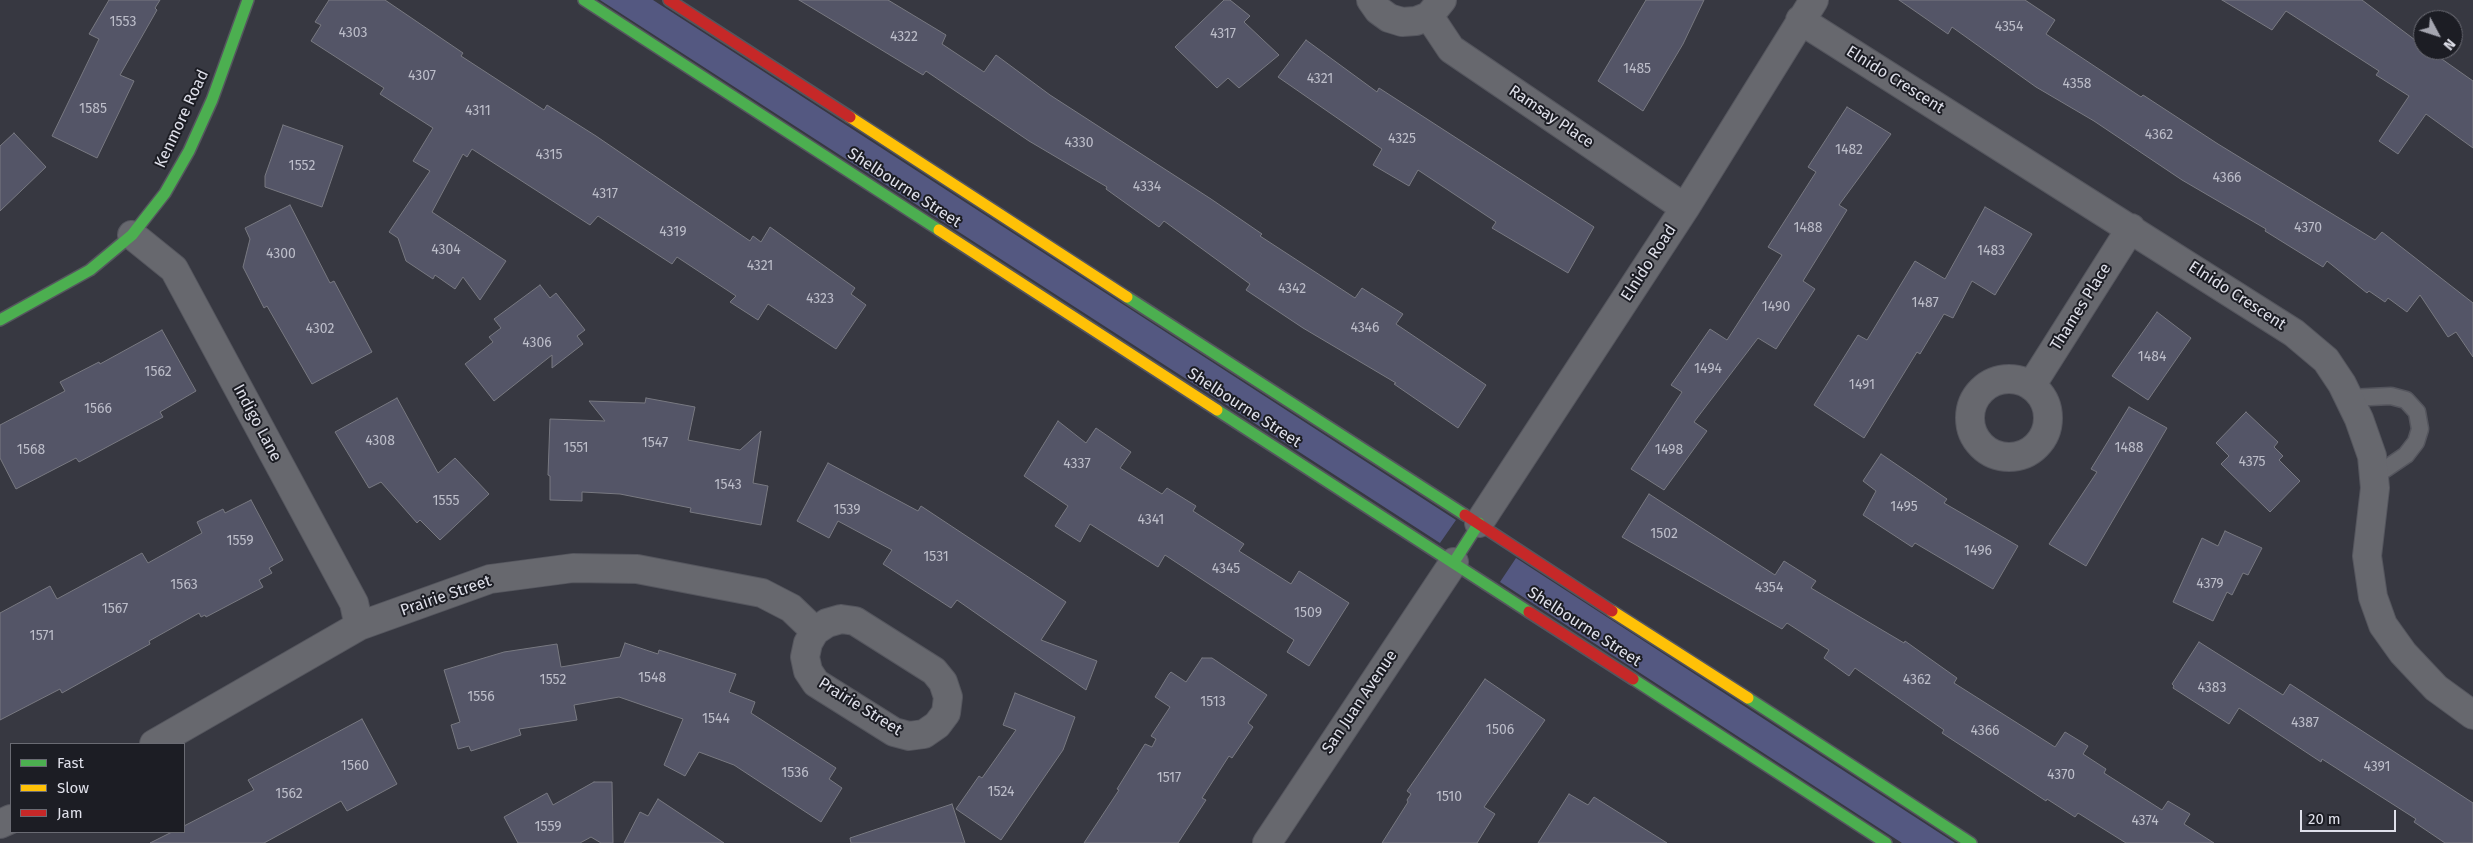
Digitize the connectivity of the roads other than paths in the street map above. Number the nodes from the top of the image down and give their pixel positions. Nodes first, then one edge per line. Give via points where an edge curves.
1 (248, 0) edge
2 (584, 0) edge
3 (669, 0) edge
4 (1371, 0) edge
5 (1436, 8) edge
6 (1807, 10) edge
7 (1685, 208) junction
8 (2131, 228) junction
9 (132, 235) junction
10 (0, 320) edge
11 (2031, 386) dead end
12 (2349, 398) junction
13 (2376, 476) junction
14 (1480, 523) junction
15 (1454, 562) junction
16 (359, 626) junction
17 (815, 631) junction
18 (2473, 715) edge
19 (156, 743) edge
20 (1267, 843) edge
21 (1886, 843) edge
22 (1971, 843) edge

1 - 9 main road, Kenmore Road via 212,100 189,151 165,192
2 - 15 main road, Shelbourne Street
3 - 14 main road, Shelbourne Street
4 - 5 street, Ramsay Place via 1378,10 1402,22 1416,21
5 - 7 street, Ramsay Place via 1451,49
6 - 7 street, Elnido Road
6 - 8 street, Elnido Crescent
7 - 14 street, Elnido Road
8 - 11 street, Thames Place
8 - 12 street, Elnido Crescent via 2294,333 2326,360
9 - 10 main road, Kenmore Road via 90,270
9 - 16 street, Indigo Lane via 174,269 354,603
12 - 13 street, Elnido Crescent via 2372,456
12 - 13 lane via 2391,396 2406,400 2418,412 2420,429 2416,442 2406,455
13 - 18 street, Elnido Crescent via 2367,556 2373,597 2383,625 2402,653 2436,688
14 - 15 main road
14 - 22 main road, Shelbourne Street
15 - 20 street, San Juan Avenue
15 - 21 main road, Shelbourne Street
16 - 17 street, Prairie Street via 490,579 573,568 637,569 762,593 791,608
16 - 19 street, Prairie Street
17 - 17 street, Prairie Street via 805,657 808,671 816,682 894,732 909,736 924,734 937,725 946,712 948,697 944,682 934,671 855,621 841,619

